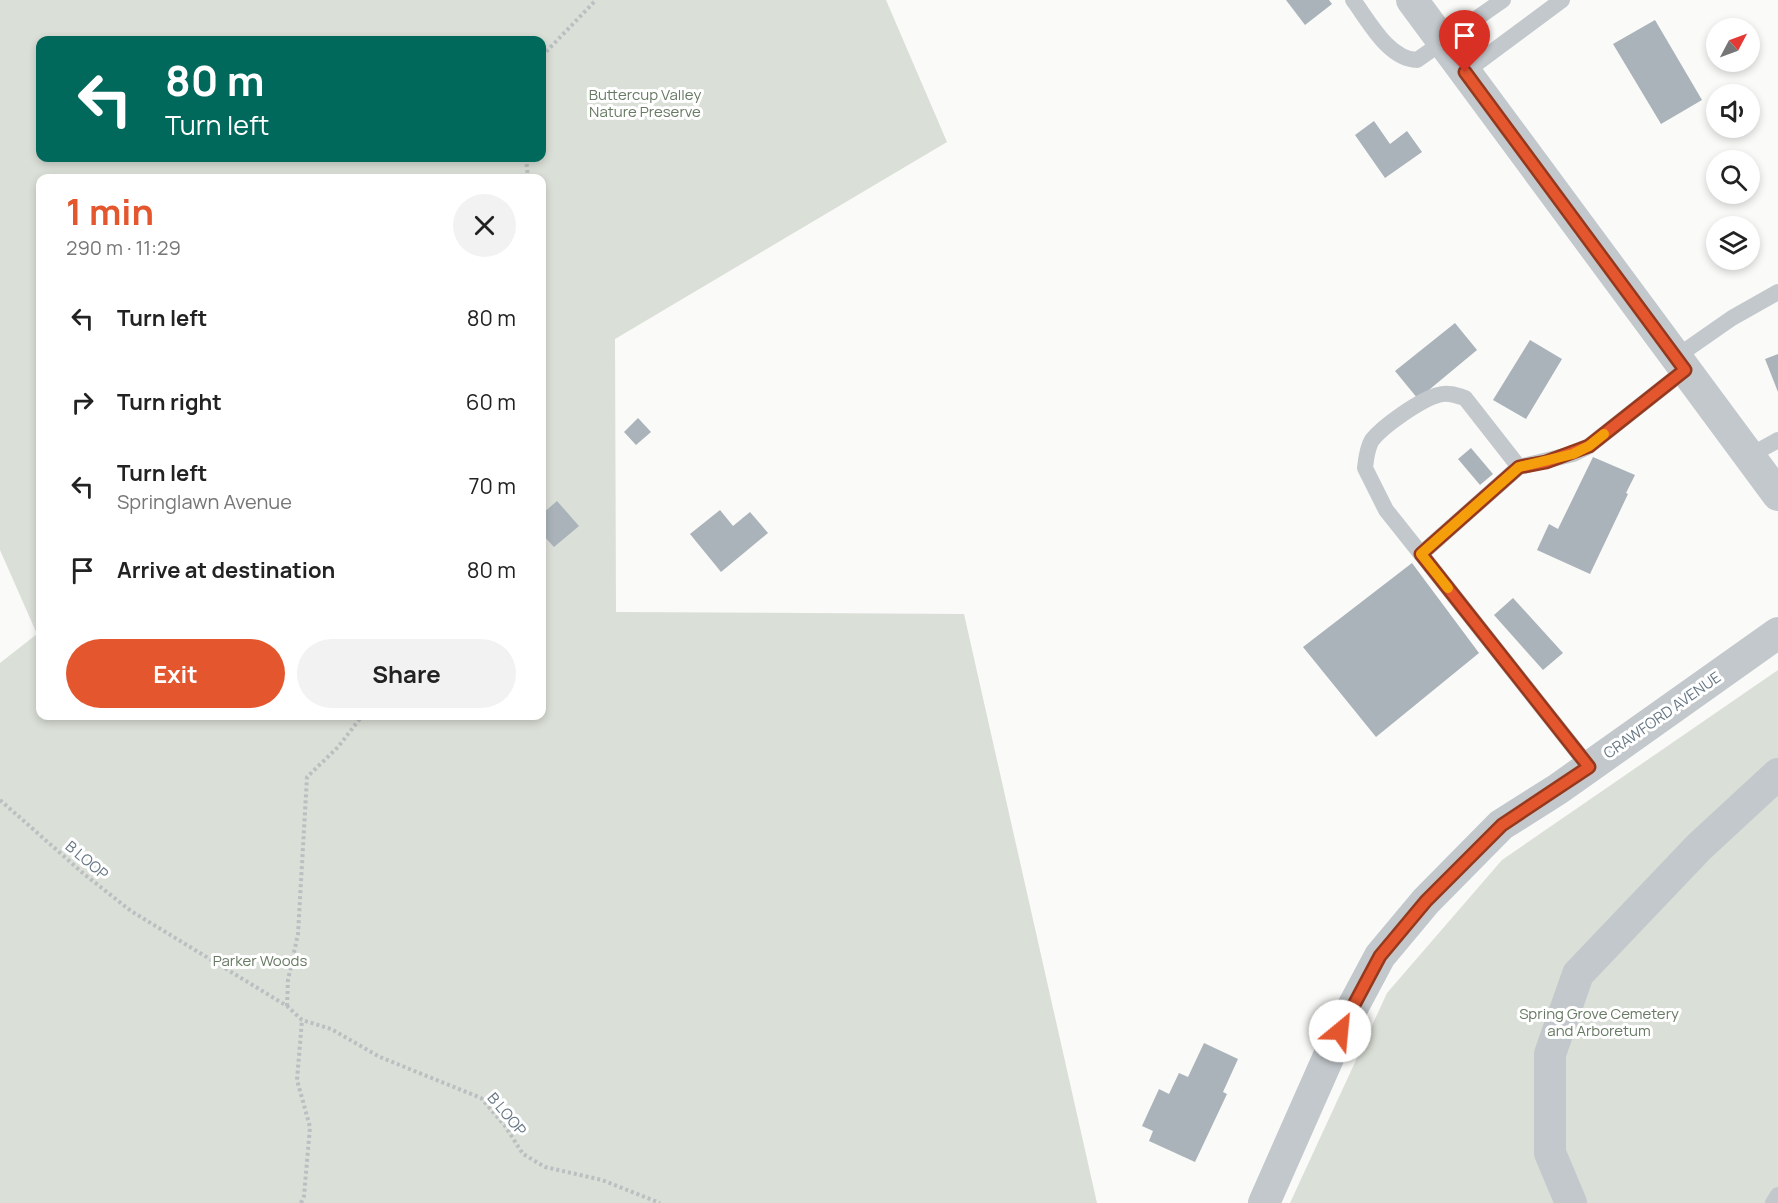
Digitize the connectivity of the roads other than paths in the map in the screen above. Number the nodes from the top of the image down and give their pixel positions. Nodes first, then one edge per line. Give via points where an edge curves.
1 (1353, 0) edge
2 (1412, 0) edge
3 (1503, 0) edge
4 (1562, 0) edge
5 (1443, 42) junction
6 (1465, 72) junction
7 (1778, 292) edge
8 (1681, 364) junction
9 (1778, 440) edge
10 (1749, 456) junction
11 (1519, 467) junction
12 (1778, 495) edge
13 (1421, 554) junction
14 (1778, 633) edge
15 (1589, 767) junction
16 (1778, 774) edge
17 (1778, 1195) edge
18 (1264, 1203) edge
19 (1571, 1203) edge
20 (1773, 1203) edge

1 - 5 lane via 1393,52 1406,60 1417,60
2 - 5 street
3 - 5 lane
4 - 6 lane
5 - 6 street
6 - 8 street
7 - 8 lane via 1732,318
8 - 10 street
8 - 11 lane via 1589,446
9 - 10 lane
10 - 12 street
11 - 13 lane
11 - 13 lane via 1465,398 1454,394 1439,394 1424,402 1373,440 1365,468 1386,510
13 - 15 lane
14 - 15 street, CRAWFORD AVENUE
15 - 18 street, CRAWFORD AVENUE via 1502,825 1426,901 1380,956 1340,1031
16 - 19 street via 1699,847 1578,974 1550,1054 1550,1153
17 - 20 lane

